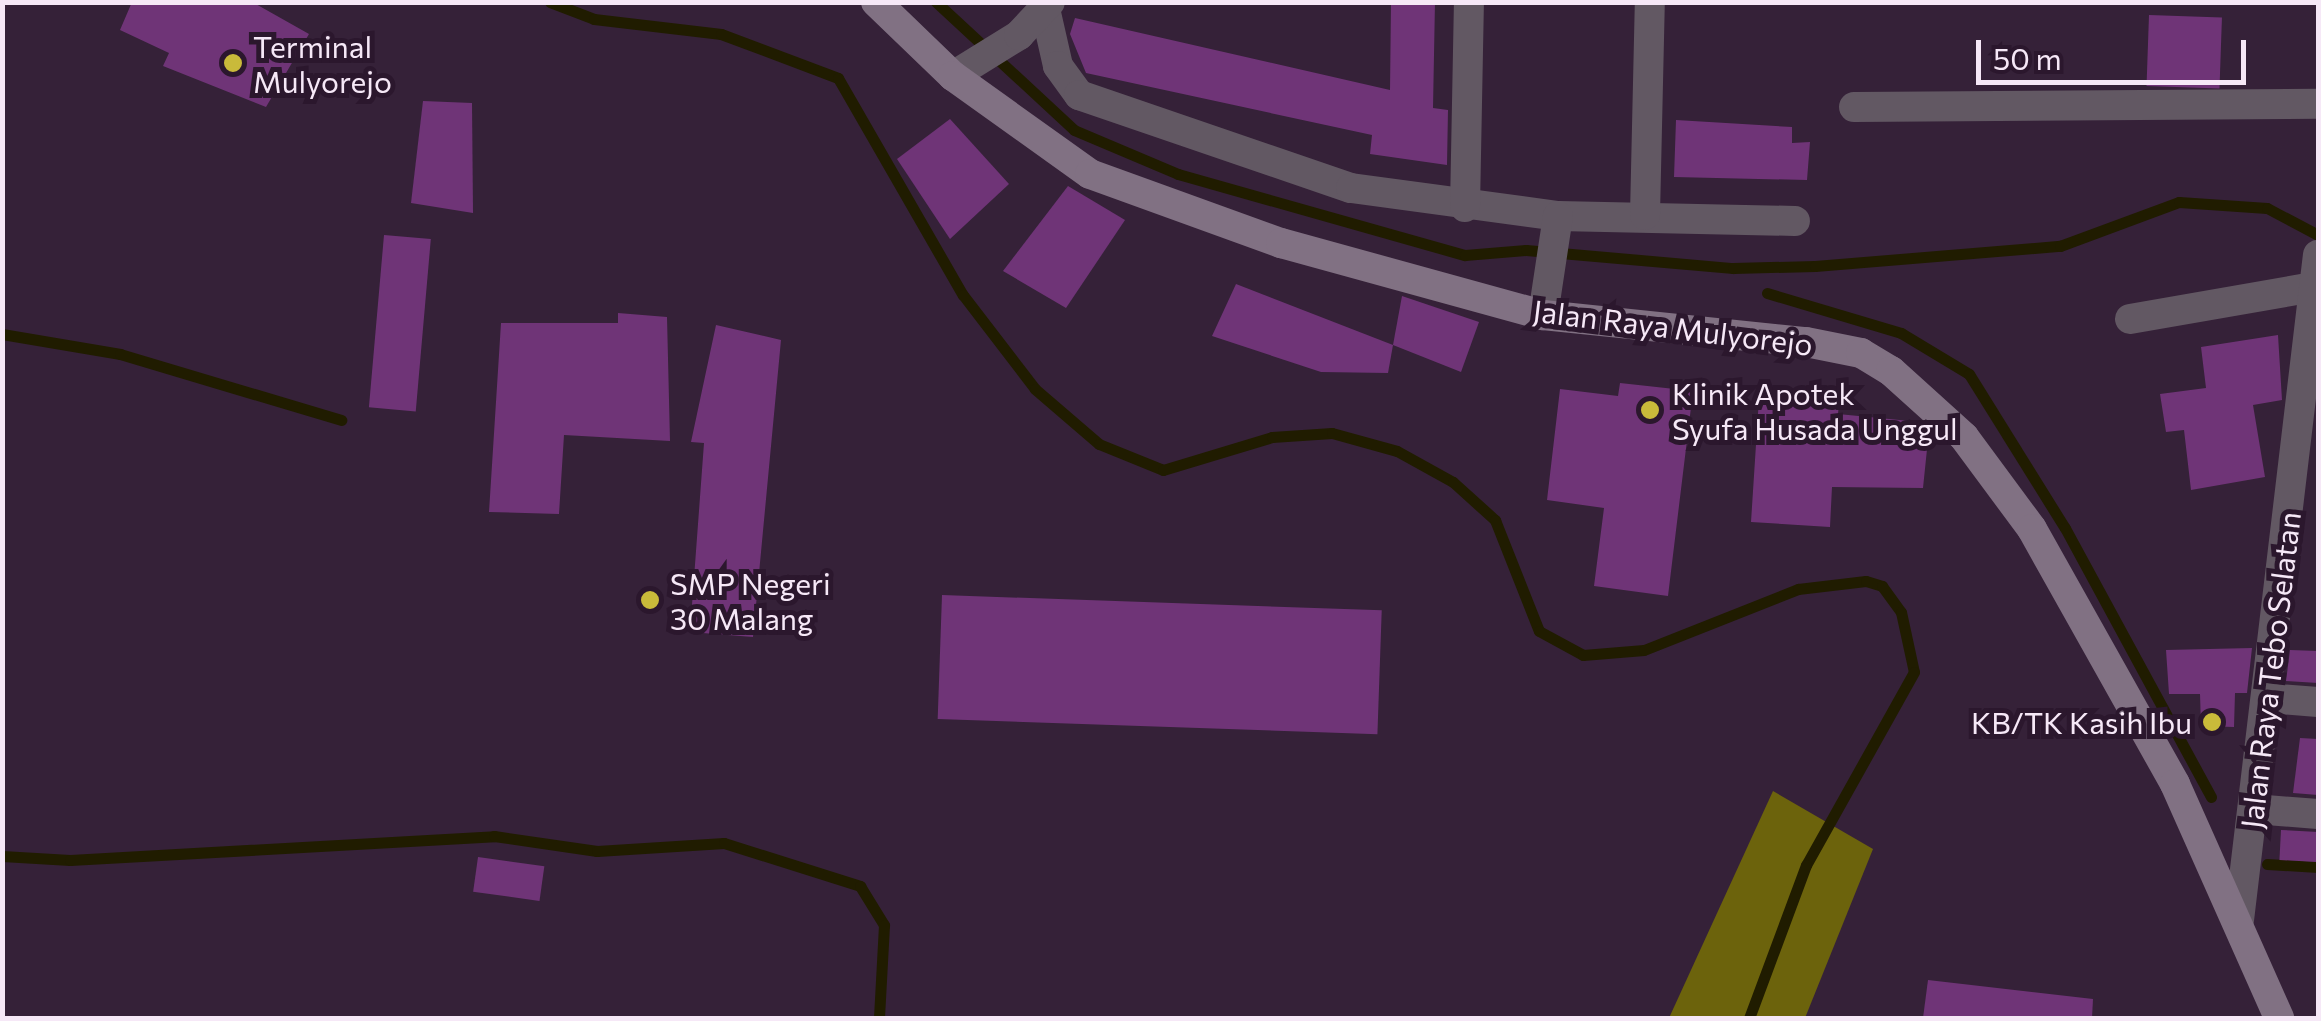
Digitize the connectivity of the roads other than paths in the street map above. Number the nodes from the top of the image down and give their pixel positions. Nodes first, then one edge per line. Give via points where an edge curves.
1 (876, 2) edge
2 (1469, 2) edge
3 (1650, 2) edge
4 (1048, 8) edge
5 (953, 76) junction
6 (2318, 104) edge
7 (1854, 107) dead end
8 (1465, 207) junction
9 (1645, 215) junction
10 (1795, 220) dead end
11 (1557, 226) junction
12 (2317, 267) edge
13 (1542, 315) junction
14 (2130, 319) dead end
15 (2313, 373) edge
16 (2266, 698) junction
17 (2318, 702) edge
18 (2254, 809) junction
19 (2318, 814) edge
20 (2239, 920) junction
21 (2279, 1018) edge

1 - 5 main road, Jalan Raya Mulyorejo
2 - 8 street
3 - 9 street
4 - 5 street via 1019,35
4 - 8 street via 1058,66 1079,95 1351,188
5 - 13 main road, Jalan Raya Mulyorejo via 1090,174 1281,243
6 - 7 street
8 - 11 street
9 - 10 street
9 - 11 street
11 - 13 street
12 - 14 street
12 - 15 street, Jalan Raya Tebo Selatan
13 - 20 main road, Jalan Raya Mulyorejo via 1861,353 1932,402 2032,530 2175,784
15 - 16 street, Jalan Raya Tebo Selatan
16 - 17 street
16 - 18 street, Jalan Raya Tebo Selatan
18 - 19 street
18 - 20 street, Jalan Raya Tebo Selatan
20 - 21 main road, Jalan Raya Tebo Selatan

